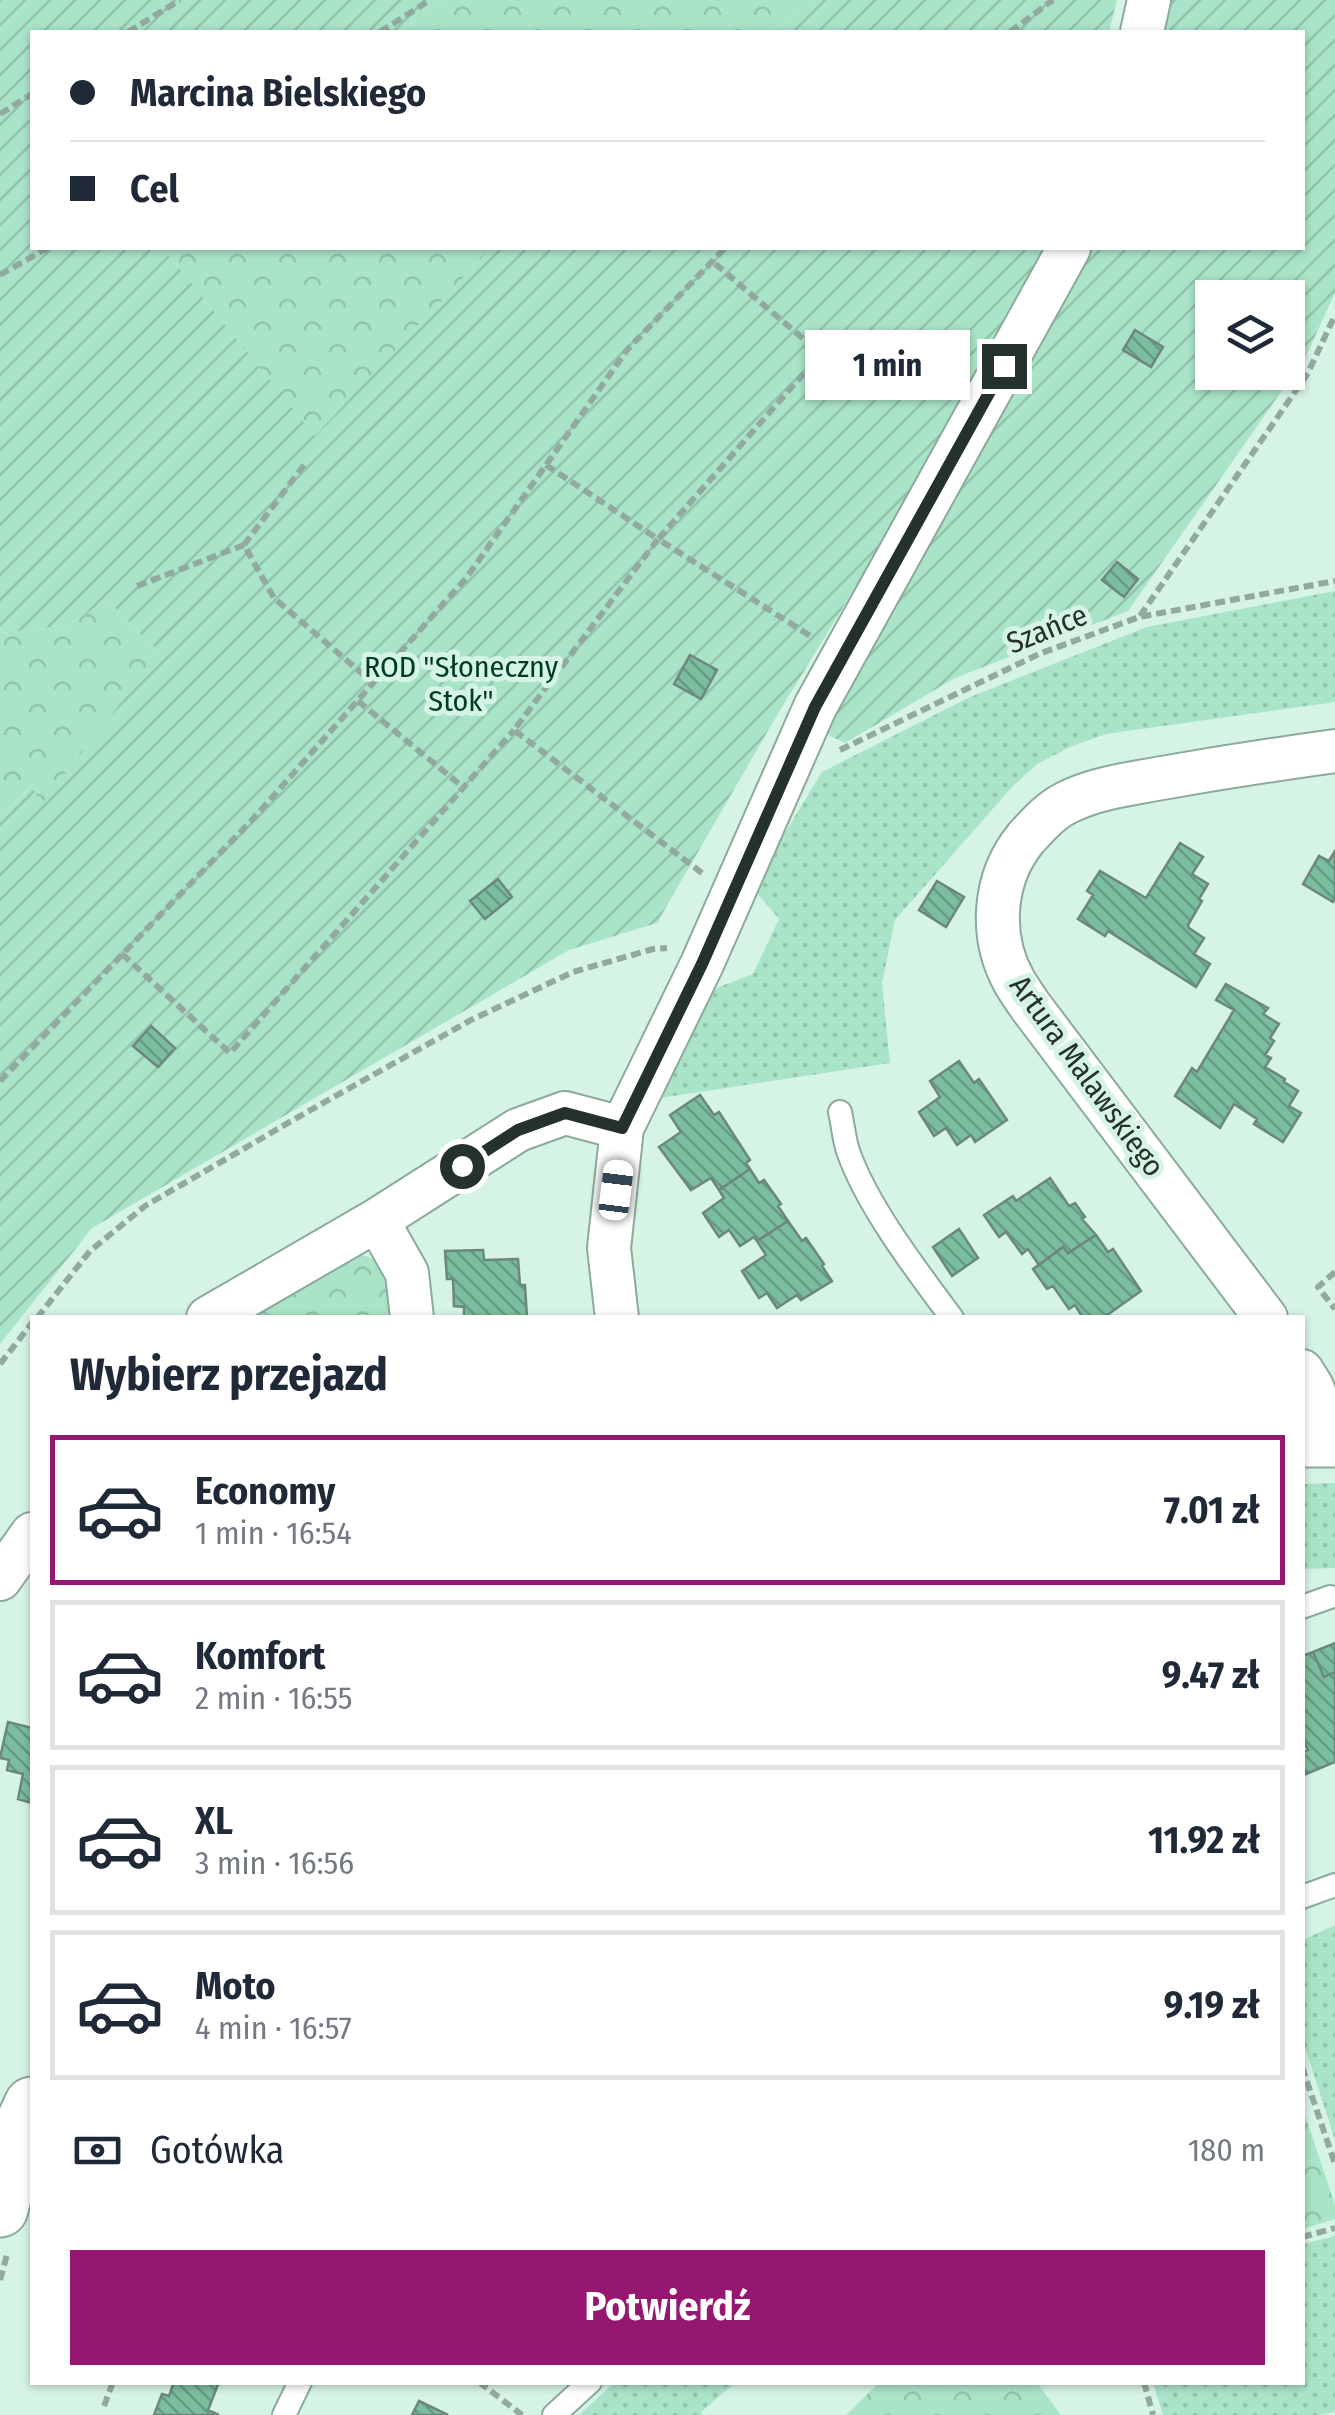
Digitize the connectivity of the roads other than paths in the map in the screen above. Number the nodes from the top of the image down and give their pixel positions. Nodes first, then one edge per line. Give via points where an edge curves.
1 (1149, 0) edge
2 (1142, 30) edge
3 (1068, 250) edge
4 (1335, 751) edge
5 (840, 1112) dead end
6 (622, 1128) junction
7 (377, 1220) junction
8 (213, 1315) edge
9 (412, 1315) edge
10 (617, 1315) edge
11 (950, 1315) edge
12 (1264, 1315) edge
13 (1305, 1376) edge
14 (1323, 1439) edge
15 (30, 1537) edge
16 (0, 1579) edge
17 (1330, 1597) dead end
18 (1305, 1606) edge
19 (1335, 1885) edge
20 (1305, 1896) edge
21 (30, 2109) edge
22 (0, 2209) edge
23 (299, 2385) edge
24 (587, 2385) edge
25 (284, 2415) edge
26 (554, 2415) edge

1 - 2 street
3 - 6 street via 815,707
4 - 12 street, Artura Malawskiego via 1139,782 1063,804 1022,844 999,892 998,924 1013,980
5 - 11 lane via 864,1188
6 - 7 street via 565,1113 518,1130
6 - 10 street via 609,1248
7 - 8 street
7 - 9 street via 406,1273
13 - 14 street
15 - 16 street
17 - 18 lane
19 - 20 lane
21 - 22 street
23 - 25 lane
24 - 26 lane

